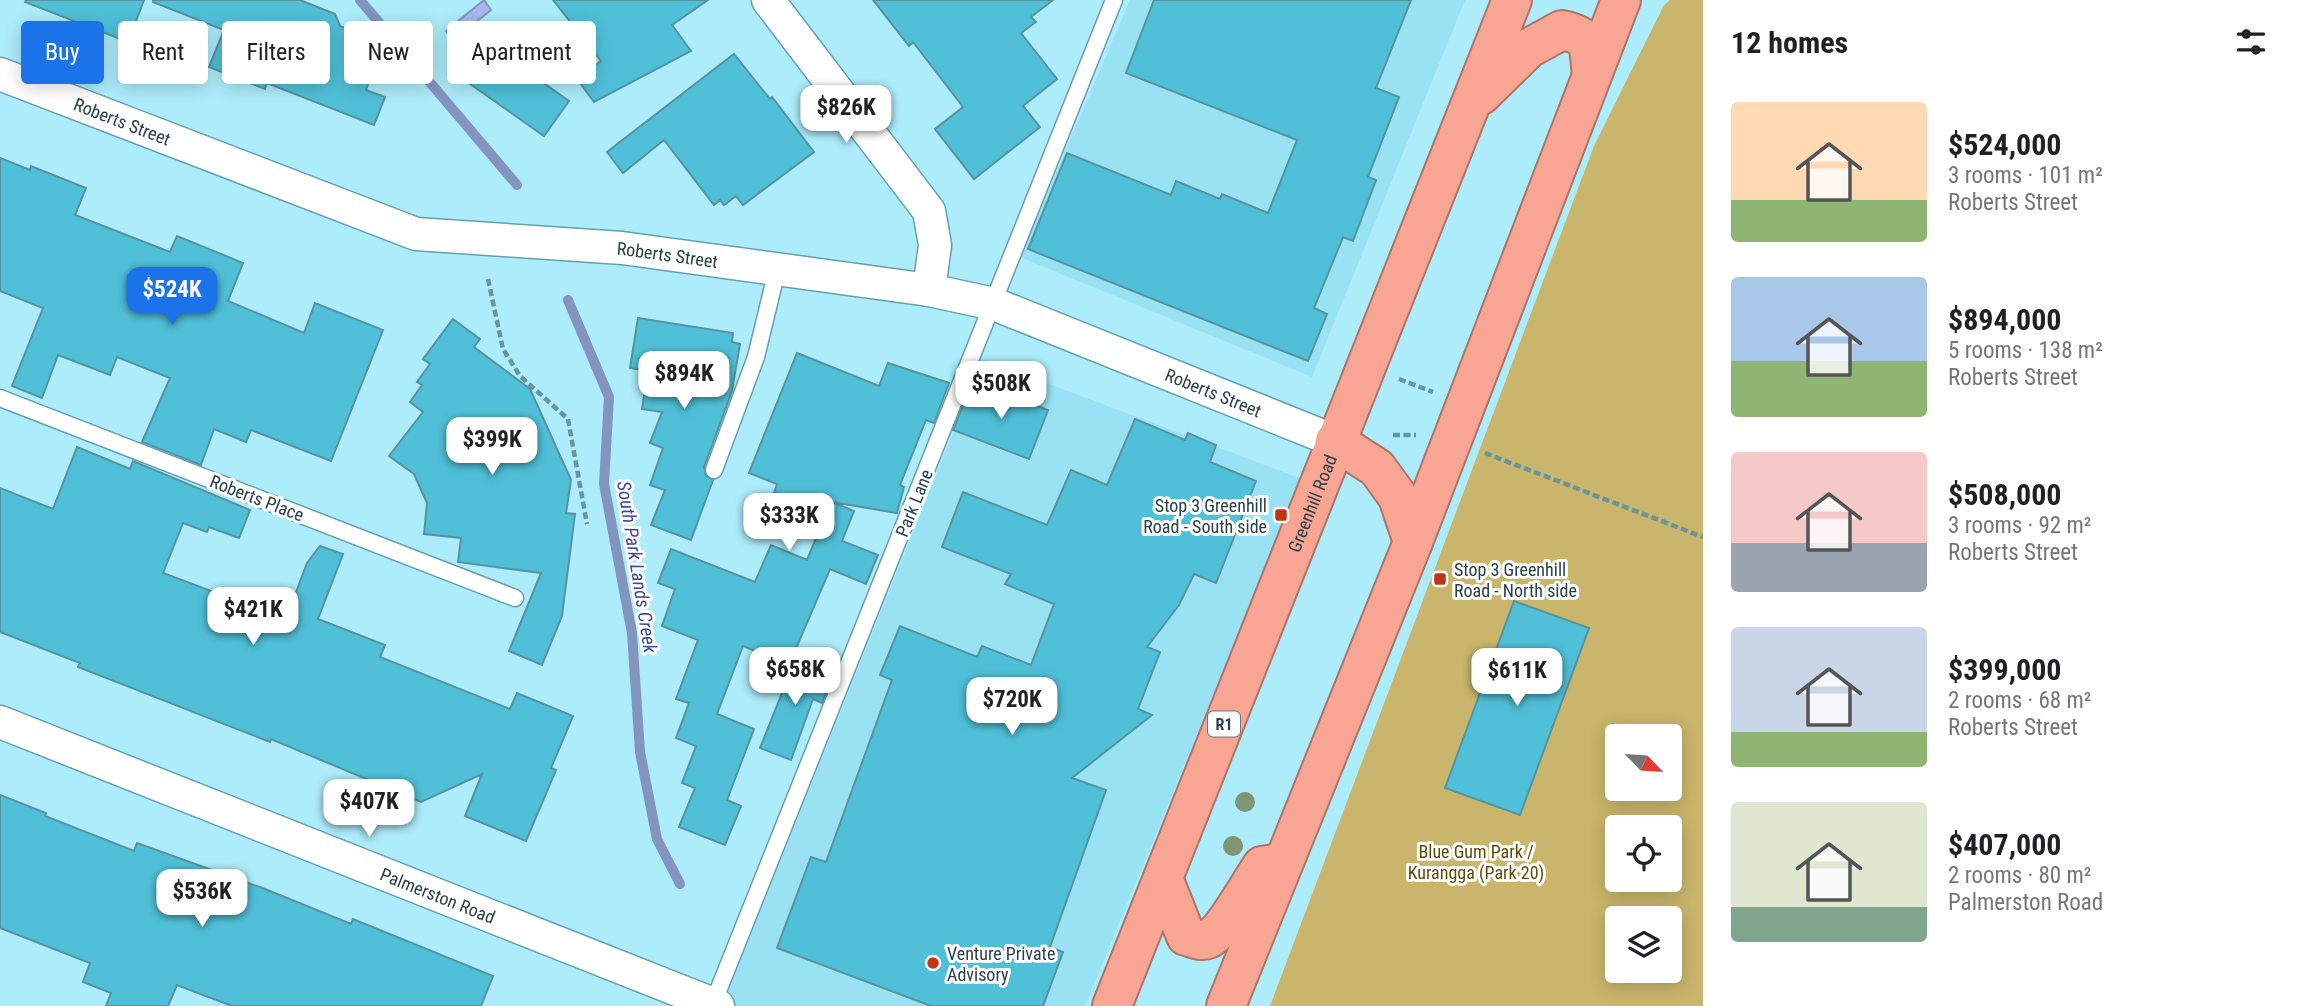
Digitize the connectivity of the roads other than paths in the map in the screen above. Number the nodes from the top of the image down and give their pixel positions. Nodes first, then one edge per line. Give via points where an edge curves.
1 (768, 0) edge
2 (1114, 0) edge
3 (1512, 0) edge
4 (1621, 0) edge
5 (0, 74) edge
6 (1592, 75) junction
7 (1470, 106) junction
8 (777, 270) junction
9 (929, 290) junction
10 (994, 304) junction
11 (0, 398) edge
12 (1335, 441) junction
13 (714, 470) dead end
14 (1413, 542) junction
15 (514, 598) dead end
16 (0, 722) edge
17 (1283, 863) junction
18 (1163, 878) junction
19 (714, 1005) edge
20 (1112, 1006) edge
21 (1226, 1006) edge

1 - 9 street via 929,211 935,245
2 - 10 lane, Park Lane
3 - 7 highway, Greenhill Road / R1
4 - 6 highway
5 - 8 street, Roberts Street via 416,234 622,247
6 - 7 highway via 1588,43 1581,34 1562,30 1529,48
6 - 14 highway
7 - 12 highway, Greenhill Road / R1
8 - 9 street, Roberts Street
8 - 13 lane via 756,357
9 - 10 street, Roberts Street
10 - 12 street, Roberts Street
10 - 19 lane, Park Lane
11 - 15 lane, Roberts Place
12 - 14 highway via 1377,468 1398,497
12 - 18 highway, Greenhill Road / R1
14 - 17 highway
16 - 19 street, Palmerston Road
17 - 18 highway via 1262,866 1227,920 1211,938 1201,941 1186,936
17 - 21 highway
18 - 20 highway, Greenhill Road / R1

